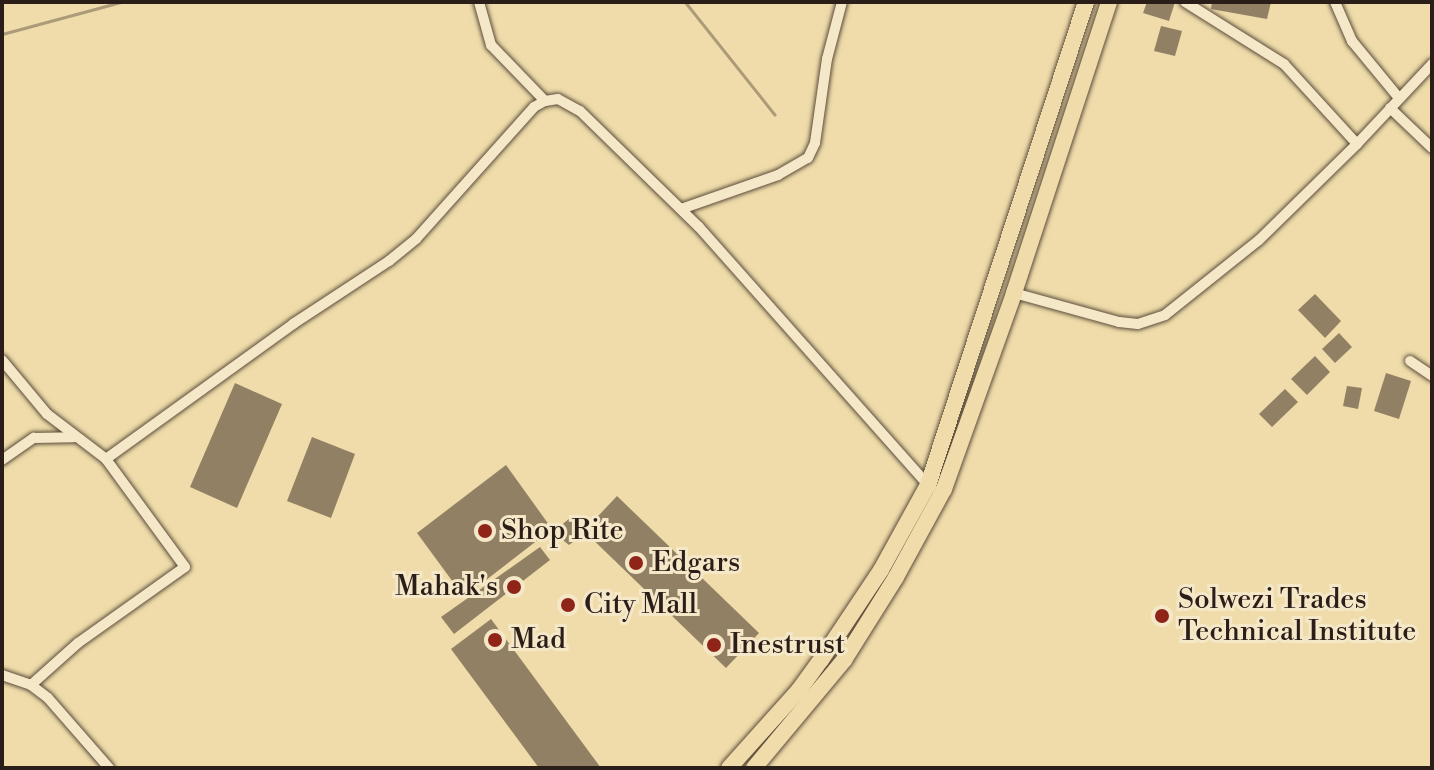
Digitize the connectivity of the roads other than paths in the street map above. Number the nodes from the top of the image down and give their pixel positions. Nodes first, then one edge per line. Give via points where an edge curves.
1 (479, 2) edge
2 (842, 2) edge
3 (1086, 2) edge
4 (1109, 2) edge
5 (1185, 2) edge
6 (1335, 2) edge
7 (1432, 64) edge
8 (1399, 98) junction
9 (545, 101) junction
10 (1390, 108) junction
11 (1357, 144) junction
12 (1432, 148) edge
13 (681, 209) junction
14 (1014, 293) junction
15 (2, 360) edge
16 (1410, 361) dead end
17 (1432, 376) edge
18 (75, 437) junction
19 (106, 459) junction
20 (2, 460) edge
21 (928, 485) junction
22 (2, 675) edge
23 (31, 685) junction
24 (109, 768) edge
25 (729, 768) edge
26 (754, 768) edge

1 - 9 street via 491,45
2 - 13 street via 808,158 778,175
3 - 21 highway
4 - 14 highway
5 - 11 street via 1284,64
6 - 8 street via 1352,41
7 - 8 street
8 - 10 street
9 - 13 street via 558,99 580,111
9 - 19 street via 389,261
10 - 11 street
10 - 12 street
11 - 14 street via 1259,240 1165,315 1138,324 1119,322
13 - 21 street
14 - 26 highway via 959,450 920,535 844,660
15 - 18 street via 47,414
16 - 17 street
18 - 19 street
18 - 20 street via 34,438
19 - 23 street via 185,567 78,643
21 - 25 highway via 881,570 821,660
22 - 23 street
23 - 24 street via 64,713

